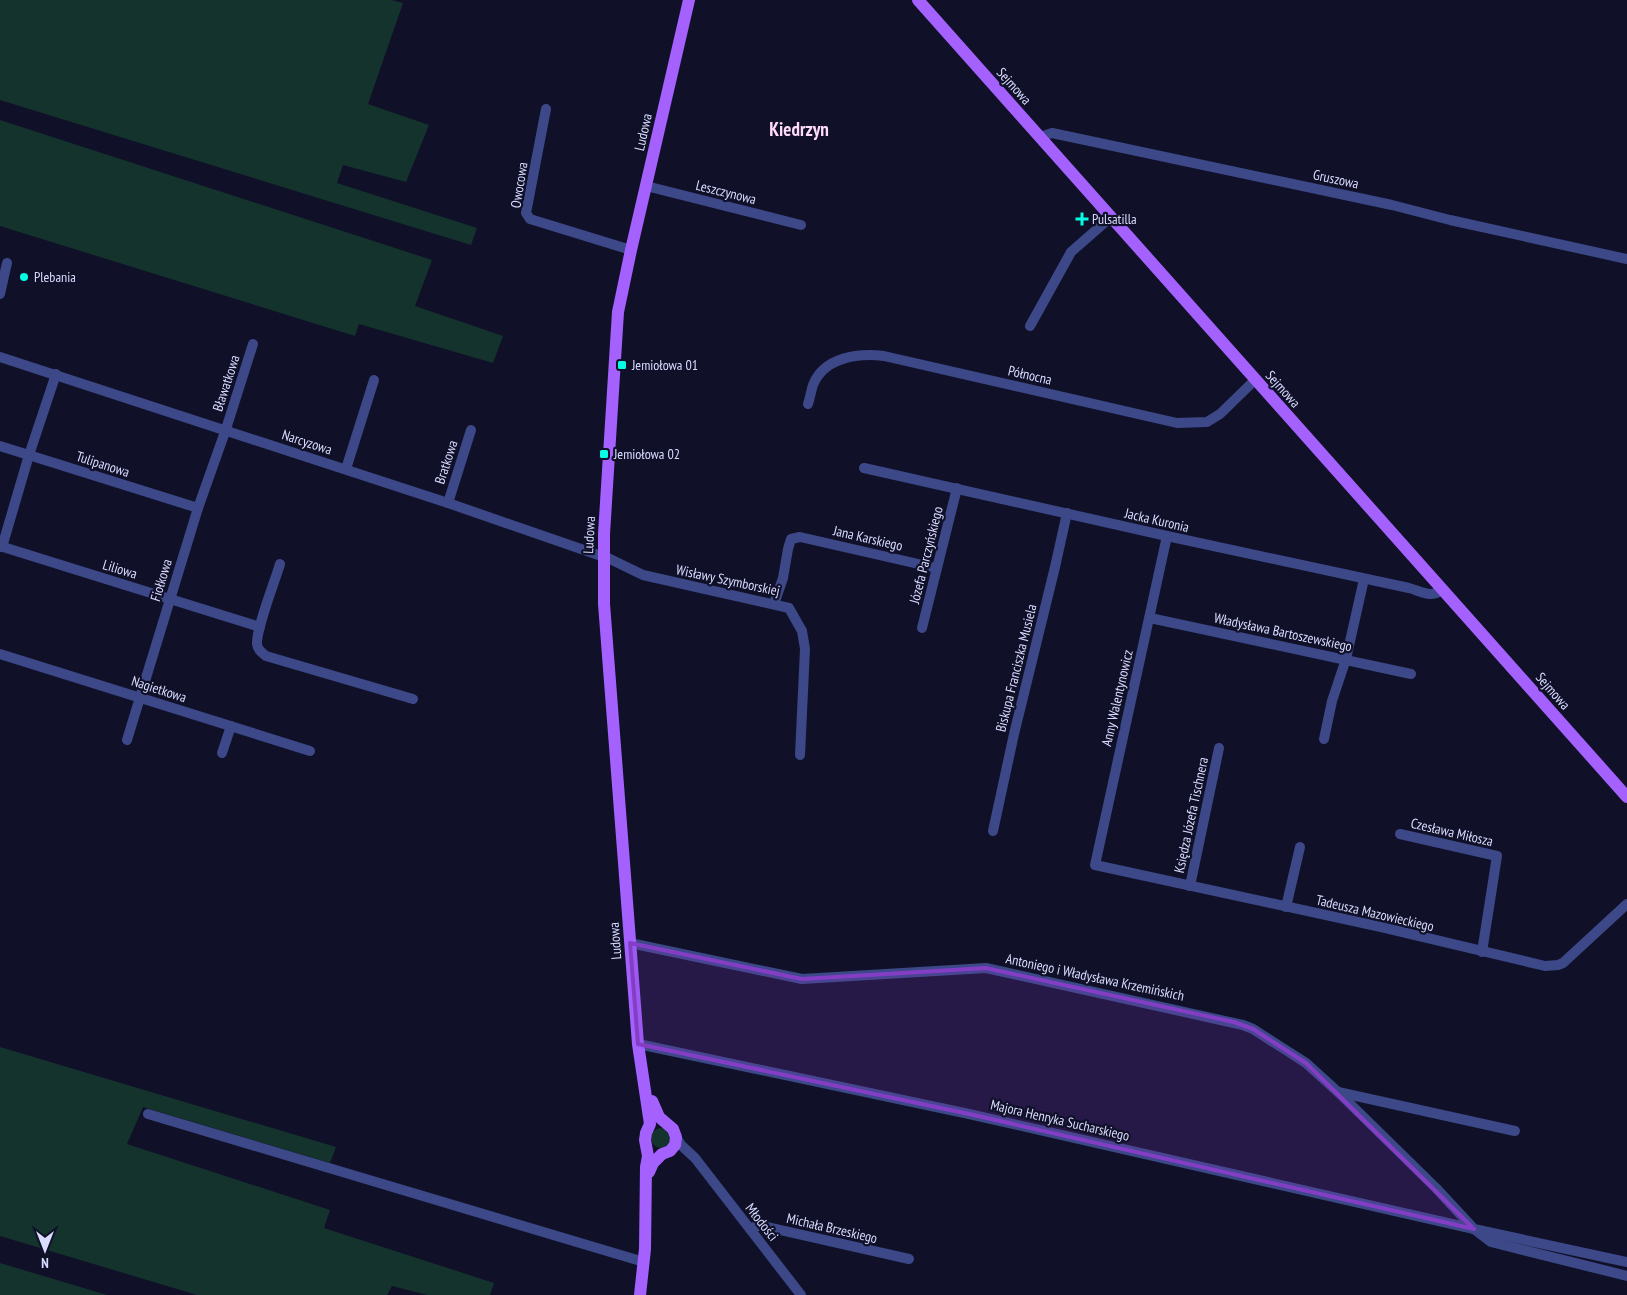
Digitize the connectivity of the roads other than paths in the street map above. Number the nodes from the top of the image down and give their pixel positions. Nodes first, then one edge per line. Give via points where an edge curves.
1 (689, 0) edge
2 (918, 0) edge
3 (546, 110) dead end
4 (1040, 137) junction
5 (646, 186) junction
6 (1111, 217) junction
7 (800, 225) dead end
8 (630, 250) junction
9 (1627, 259) edge
10 (7, 263) dead end
11 (0, 294) edge
12 (1030, 326) dead end
13 (253, 344) dead end
14 (0, 357) edge
15 (56, 374) junction
16 (374, 380) dead end
17 (1255, 380) junction
18 (808, 404) dead end
19 (226, 430) junction
20 (471, 430) dead end
21 (0, 446) edge
22 (29, 454) junction
23 (864, 468) dead end
24 (346, 469) junction
25 (957, 488) junction
26 (448, 504) junction
27 (198, 508) junction
28 (1067, 513) junction
29 (1167, 536) junction
30 (1, 547) edge
31 (603, 558) junction
32 (280, 564) dead end
33 (936, 568) junction
34 (1364, 579) junction
35 (1443, 590) junction
36 (169, 599) junction
37 (774, 604) junction
38 (1150, 618) junction
39 (260, 627) junction
40 (922, 628) dead end
41 (0, 654) edge
42 (1346, 659) junction
43 (1411, 674) dead end
44 (140, 696) junction
45 (413, 699) dead end
46 (231, 726) junction
47 (1324, 739) dead end
48 (127, 740) dead end
49 (1219, 748) dead end
50 (310, 751) dead end
51 (222, 753) dead end
52 (800, 755) dead end
53 (1627, 797) edge
54 (993, 831) dead end
55 (1400, 834) dead end
56 (1300, 847) dead end
57 (1095, 865) joint
58 (1190, 886) junction
59 (1627, 904) edge
60 (1286, 907) junction
61 (630, 943) junction
62 (1482, 952) junction
63 (638, 1044) junction
64 (642, 1078) junction
65 (1338, 1092) junction
66 (148, 1114) dead end
67 (666, 1123) junction
68 (650, 1127) junction
69 (1515, 1131) dead end
70 (676, 1137) junction
71 (647, 1147) junction
72 (666, 1152) junction
73 (701, 1166) junction
74 (647, 1176) junction
75 (750, 1229) junction
76 (1474, 1229) junction
77 (908, 1259) dead end
78 (644, 1262) junction
79 (1627, 1262) edge
80 (1627, 1276) edge
81 (640, 1295) edge
82 (801, 1295) edge

1 - 5 main road, Ludowa
2 - 4 main road, Sejmowa
3 - 8 street, Owocowa via 526,213 530,219
4 - 6 main road, Sejmowa
4 - 9 street, Gruszowa via 1052,133
5 - 7 street, Leszczynowa
5 - 8 main road, Ludowa
6 - 12 street via 1071,252
6 - 17 main road, Sejmowa
8 - 31 main road, Ludowa via 618,312
10 - 11 street
13 - 19 street, Bławatkowa
14 - 15 street, Narcyzowa
15 - 19 street, Narcyzowa
15 - 22 street
16 - 24 street
17 - 18 street, Północna via 1220,414 1207,422 1177,423 884,356 866,355 846,357 824,370 813,385
17 - 35 main road, Sejmowa
19 - 24 street, Narcyzowa
19 - 27 street, Fiołkowa
20 - 26 street, Bratkowa
21 - 22 street, Tulipanowa
22 - 27 street, Tulipanowa
22 - 30 street
23 - 25 street, Jacka Kuronia
24 - 26 street, Narcyzowa
25 - 28 street, Jacka Kuronia
25 - 33 street, Józefa Parczyńskiego
26 - 31 street, Narcyzowa
27 - 36 street, Fiołkowa
28 - 29 street, Jacka Kuronia
28 - 54 street, Biskupa Franciszka Musiela
29 - 34 street, Jacka Kuronia
29 - 38 street, Anny Walentynowicz
30 - 36 street, Liliowa
31 - 37 street, Wisławy Szymborskiej via 643,575
31 - 61 main road, Ludowa
32 - 39 street
33 - 37 street, Jana Karskiego via 794,537 788,548
33 - 40 street, Józefa Parczyńskiego
34 - 35 street, Jacka Kuronia via 1431,595
34 - 42 street
35 - 53 main road, Sejmowa
36 - 39 street, Liliowa
36 - 44 street, Fiołkowa
37 - 52 street, Wisławy Szymborskiej via 789,608 804,639
38 - 42 street, Władysława Bartoszewskiego
38 - 57 street, Anny Walentynowicz
39 - 45 street via 258,650 266,656
41 - 44 street, Nagietkowa
42 - 43 street, Władysława Bartoszewskiego
42 - 47 street
44 - 46 street, Nagietkowa
44 - 48 street, Fiołkowa
46 - 50 street, Nagietkowa
46 - 51 street
49 - 58 street, Księdza Józefa Tischnera
55 - 62 street, Czesława Miłosza via 1497,856
56 - 60 street
57 - 58 street, Tadeusza Mazowieckiego
58 - 60 street, Tadeusza Mazowieckiego
59 - 62 street, Tadeusza Mazowieckiego via 1558,965 1545,966
60 - 62 street, Tadeusza Mazowieckiego
61 - 63 main road, Ludowa
61 - 65 street, Antoniego i Władysława Krzemińskich via 797,979 981,968 1010,973 1243,1025 1298,1057
63 - 64 main road, Ludowa
63 - 76 street, Majora Henryka Sucharskiego via 969,1114
64 - 67 main road, Ludowa via 659,1117
64 - 68 main road, Ludowa
65 - 69 street, Antoniego i Władysława Krzemińskich
65 - 76 street, Antoniego i Władysława Krzemińskich
66 - 78 street
67 - 68 main road
67 - 70 main road, Ludowa
68 - 71 main road, Ludowa via 646,1133
70 - 72 main road via 675,1145
70 - 73 street, Młodości
71 - 72 main road via 651,1151
71 - 74 main road, Ludowa
72 - 73 street, Młodości via 682,1153
72 - 74 main road via 653,1163
73 - 75 street, Młodości
74 - 78 main road, Ludowa
75 - 77 street, Michała Brzeskiego via 762,1226
75 - 82 street, Młodości
76 - 79 street, Majora Henryka Sucharskiego
76 - 80 street, Majora Henryka Sucharskiego via 1491,1242
78 - 81 main road, Ludowa

